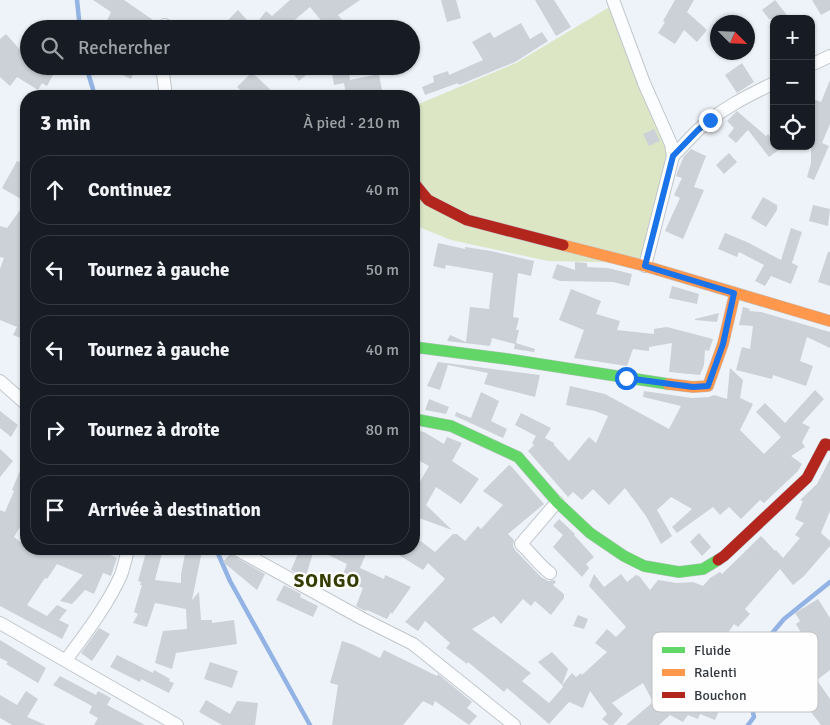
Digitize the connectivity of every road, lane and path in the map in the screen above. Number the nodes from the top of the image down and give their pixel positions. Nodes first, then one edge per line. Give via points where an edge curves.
1 (613, 0) edge
2 (830, 56) edge
3 (815, 63) edge
4 (163, 75) edge
5 (770, 86) edge
6 (165, 90) edge
7 (673, 156) junction
8 (420, 190) edge
9 (645, 266) junction
10 (734, 293) junction
11 (830, 321) edge
12 (420, 348) edge
13 (0, 381) edge
14 (20, 399) edge
15 (420, 420) edge
16 (830, 445) edge
17 (557, 502) junction
18 (126, 555) edge
19 (247, 555) edge
20 (550, 573) dead end
21 (0, 623) edge
22 (66, 660) junction
23 (177, 725) edge
24 (514, 725) edge

1 - 7 street
2 - 3 street
4 - 6 street
5 - 7 street via 738,101 710,120
7 - 9 street
8 - 9 street via 428,200 467,220
9 - 10 street
10 - 11 street
10 - 12 street via 723,344 708,386 693,387
13 - 14 street
15 - 17 street via 451,426 518,458
16 - 17 street via 825,444 807,478 730,549 703,569 691,572 644,566 624,556 590,533
17 - 20 street via 521,544
18 - 22 street via 122,573 99,615
19 - 24 street via 413,644
21 - 22 street
22 - 23 street

